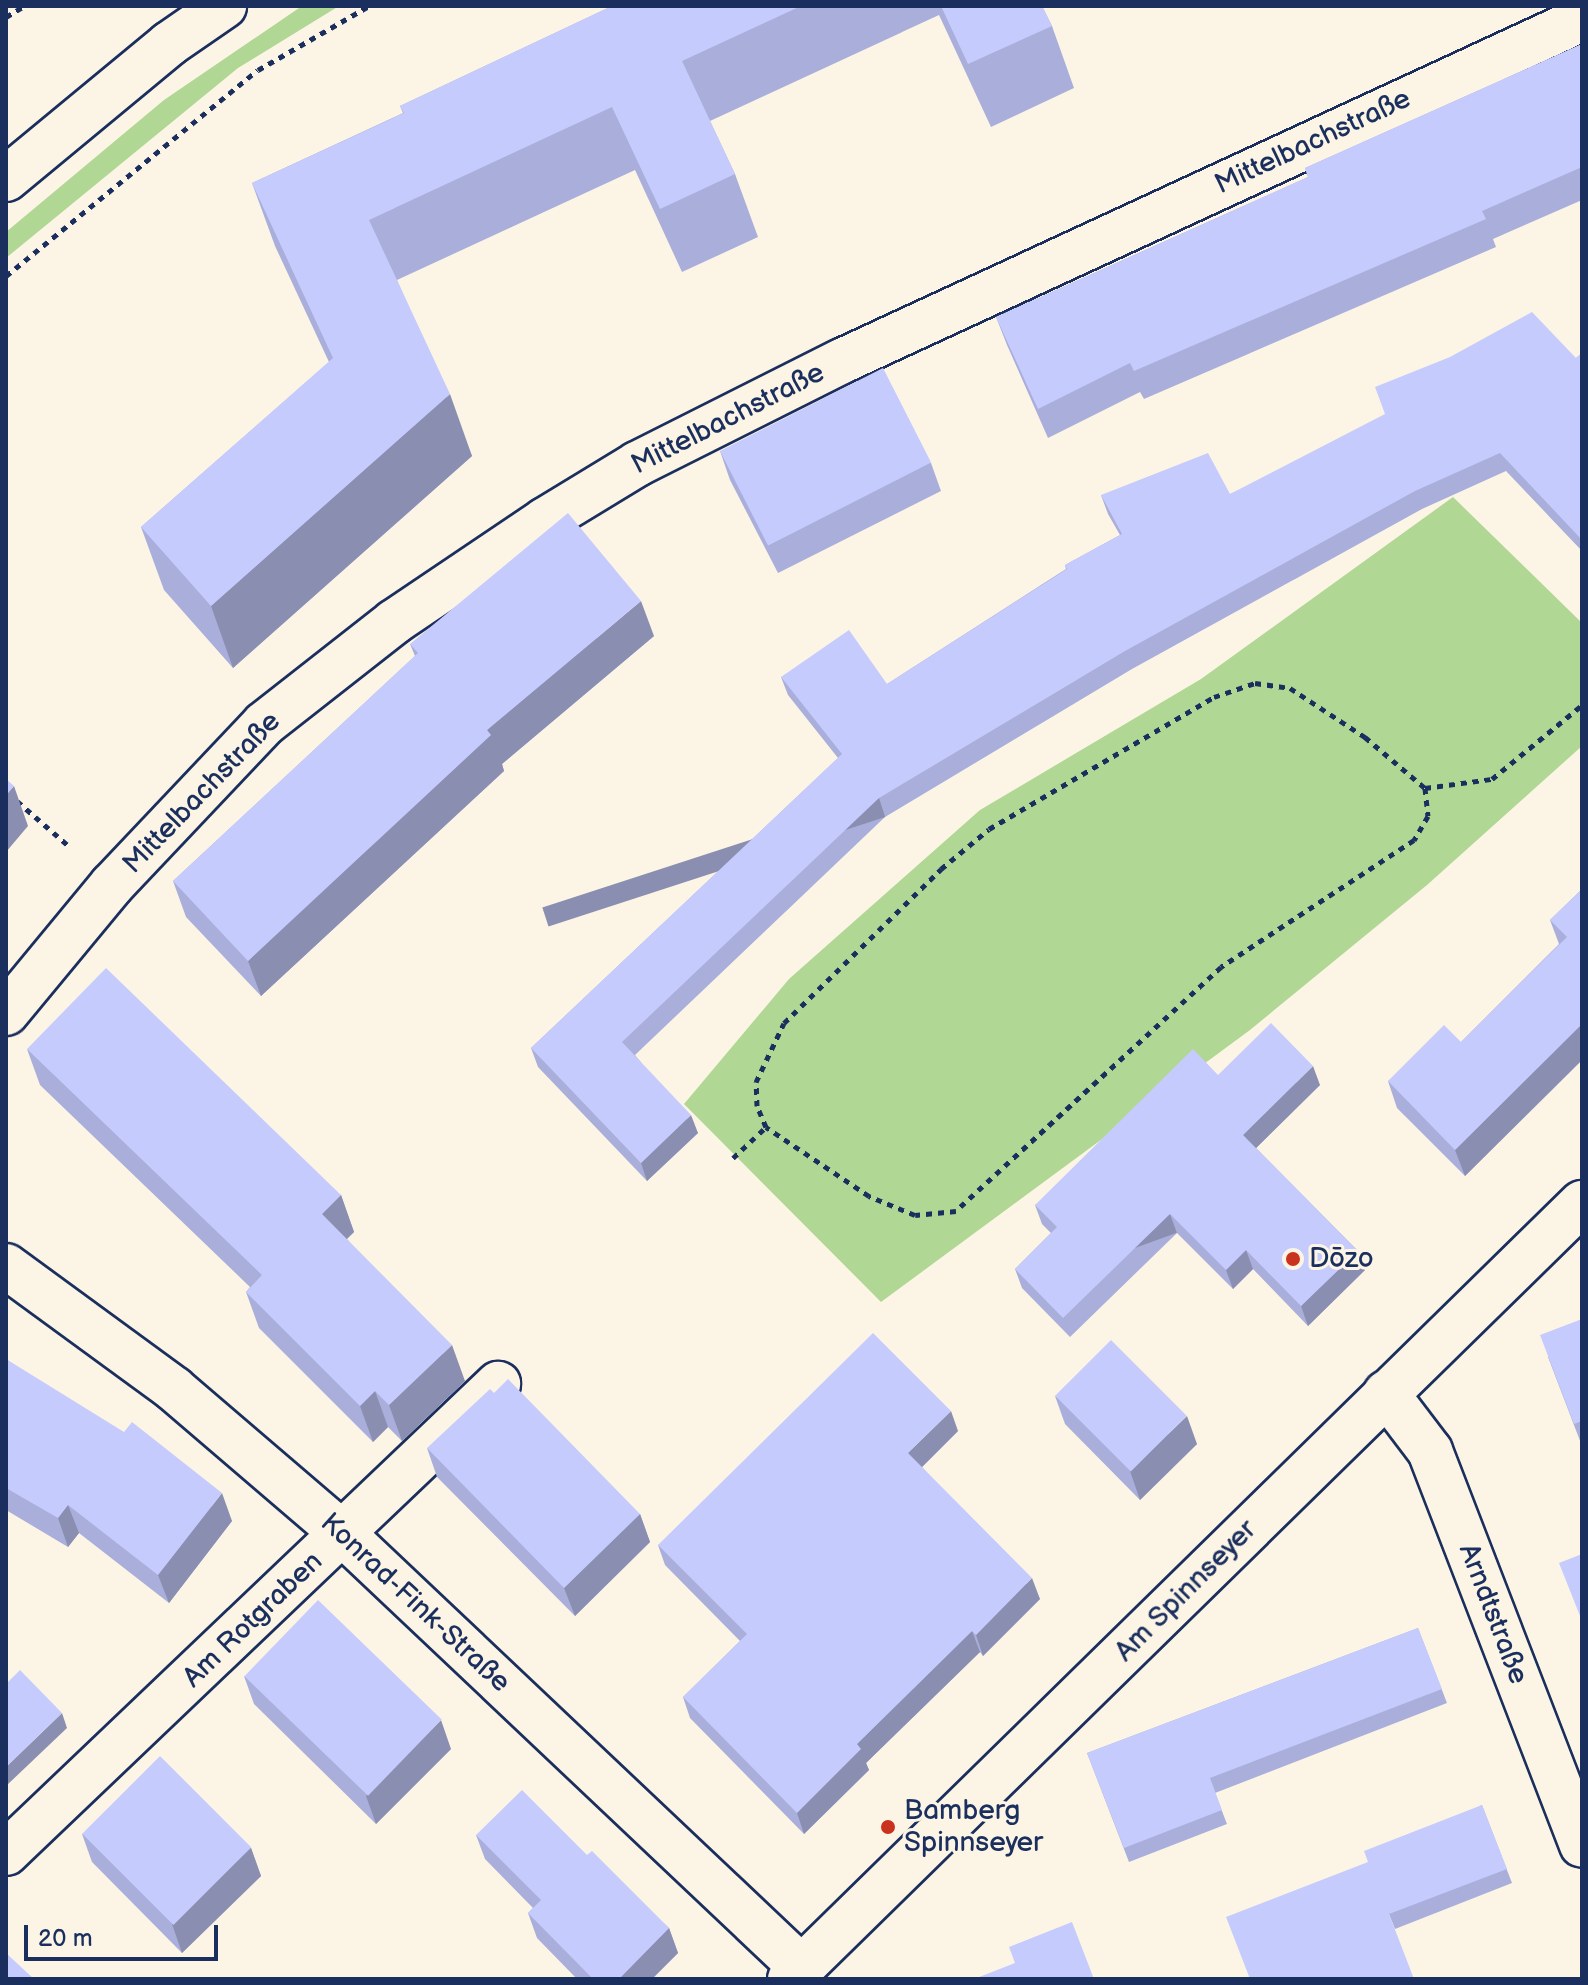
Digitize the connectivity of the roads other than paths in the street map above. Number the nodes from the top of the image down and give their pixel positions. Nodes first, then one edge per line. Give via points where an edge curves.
1 (224, 6) edge
2 (1582, 19) edge
3 (6, 179) edge
4 (6, 1013) edge
5 (1582, 1203) edge
6 (6, 1266) edge
7 (498, 1384) edge
8 (1386, 1393) junction
9 (343, 1534) junction
10 (1582, 1845) edge
11 (6, 1853) edge
12 (796, 1973) edge

1 - 3 street via 169,44
2 - 4 street, Mittelbachstraße via 842,361 637,464 394,622 264,724 112,885
5 - 8 street, Am Spinnseyer
6 - 9 street, Konrad-Fink-Straße via 174,1389
7 - 9 street, Am Rotgraben
8 - 10 street, Arndtstraße via 1430,1451
8 - 12 street, Am Spinnseyer
9 - 11 street, Am Rotgraben
9 - 12 street, Konrad-Fink-Straße

